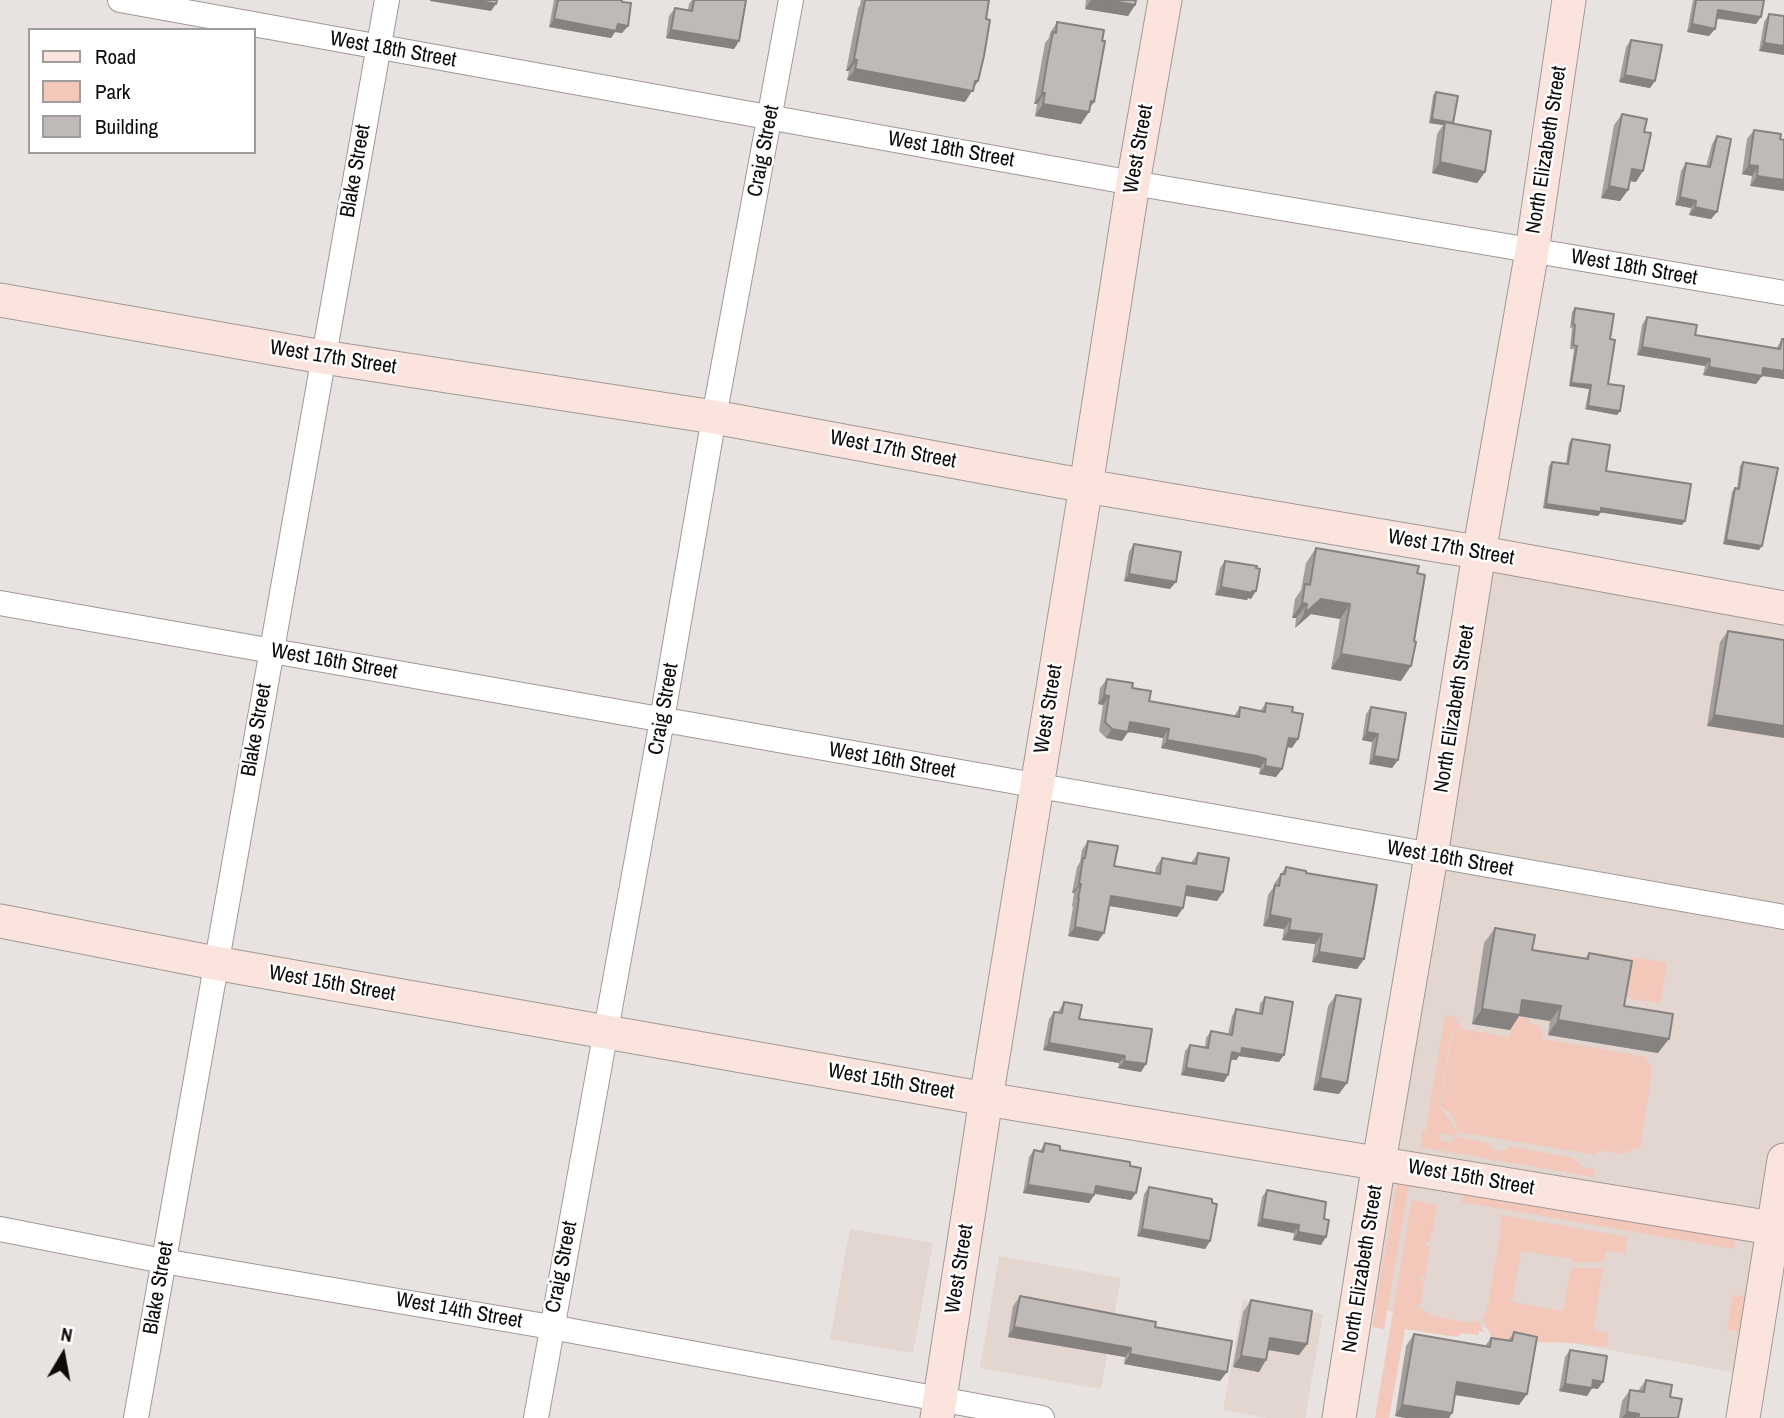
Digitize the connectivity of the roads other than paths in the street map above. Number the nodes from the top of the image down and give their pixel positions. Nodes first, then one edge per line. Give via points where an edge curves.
1 (120, 0) edge
2 (387, 0) edge
3 (791, 0) edge
4 (1165, 0) edge
5 (1569, 0) edge
6 (379, 47) junction
7 (770, 118) junction
8 (1133, 183) junction
9 (1532, 251) junction
10 (1784, 293) edge
11 (0, 300) edge
12 (323, 357) junction
13 (714, 417) junction
14 (1086, 486) junction
15 (1479, 553) junction
16 (0, 603) edge
17 (1784, 608) edge
18 (271, 651) junction
19 (662, 720) junction
20 (1037, 786) junction
21 (1431, 856) junction
22 (1784, 918) edge
23 (0, 921) edge
24 (215, 963) junction
25 (606, 1032) junction
26 (986, 1099) junction
27 (1784, 1160) edge
28 (1380, 1162) junction
29 (0, 1229) edge
30 (1779, 1229) edge
31 (163, 1261) junction
32 (551, 1326) junction
33 (938, 1409) edge
34 (136, 1418) edge
35 (536, 1418) edge
36 (1042, 1418) edge
37 (1339, 1418) edge
38 (1743, 1418) edge

1 - 6 street, West 18th Street
2 - 6 street, Blake Street
3 - 7 street, Craig Street
4 - 8 street, West Street
5 - 9 street, North Elizabeth Street
6 - 7 street, West 18th Street
6 - 12 street, Blake Street
7 - 8 street, West 18th Street
7 - 13 street, Craig Street
8 - 9 street, West 18th Street
8 - 14 street, West Street
9 - 10 street, West 18th Street
9 - 15 street, North Elizabeth Street
11 - 12 street, West 17th Street
12 - 13 street, West 17th Street
12 - 18 street, Blake Street
13 - 14 street, West 17th Street
13 - 19 street, Craig Street
14 - 15 street, West 17th Street
14 - 20 street, West Street
15 - 17 street, West 17th Street
15 - 21 street, North Elizabeth Street
16 - 18 street, West 16th Street
18 - 19 street, West 16th Street
18 - 24 street, Blake Street
19 - 20 street, West 16th Street
19 - 25 street, Craig Street
20 - 21 street, West 16th Street
20 - 26 street, West Street
21 - 22 street, West 16th Street
21 - 28 street, North Elizabeth Street
23 - 24 street, West 15th Street
24 - 25 street, West 15th Street
24 - 31 street, Blake Street
25 - 26 street, West 15th Street
25 - 32 street, Craig Street
26 - 28 street, West 15th Street
26 - 33 street, West Street
27 - 30 street
28 - 30 street, West 15th Street
28 - 37 street, North Elizabeth Street
29 - 31 street, West 14th Street
30 - 38 street
31 - 32 street, West 14th Street
31 - 34 street, Blake Street
32 - 33 street, West 14th Street
32 - 35 street, Craig Street
33 - 36 street, West 14th Street

